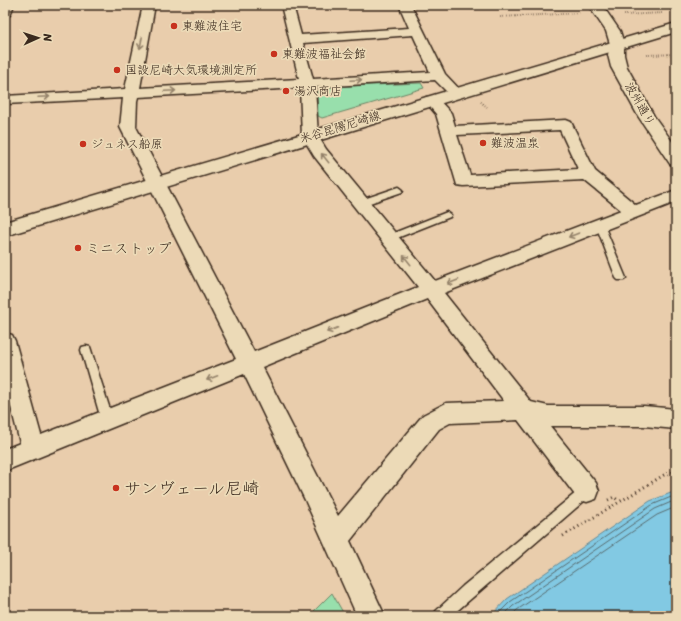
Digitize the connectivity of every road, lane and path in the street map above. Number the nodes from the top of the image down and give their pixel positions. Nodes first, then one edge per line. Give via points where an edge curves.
1 (8, 5) edge
2 (149, 5) edge
3 (287, 5) edge
4 (405, 5) edge
5 (595, 5) edge
6 (5, 12) edge
7 (582, 13) dead end
8 (669, 13) dead end
9 (618, 15) dead end
10 (500, 18) dead end
11 (676, 27) edge
12 (418, 31) junction
13 (296, 39) junction
14 (617, 44) junction
15 (676, 54) edge
16 (646, 55) dead end
17 (439, 76) junction
18 (307, 83) junction
19 (131, 93) junction
20 (456, 93) junction
21 (5, 100) edge
22 (431, 100) junction
23 (448, 131) junction
24 (310, 136) junction
25 (676, 160) edge
26 (588, 174) junction
27 (156, 183) junction
28 (399, 190) dead end
29 (676, 196) edge
30 (362, 203) junction
31 (634, 212) junction
32 (447, 215) dead end
33 (600, 225) junction
34 (5, 229) edge
35 (389, 238) junction
36 (621, 278) dead end
37 (431, 290) junction
38 (5, 342) edge
39 (86, 350) dead end
40 (250, 363) junction
41 (525, 410) junction
42 (676, 410) edge
43 (644, 416) junction
44 (107, 419) junction
45 (676, 419) edge
46 (33, 449) junction
47 (5, 460) edge
48 (676, 471) edge
49 (587, 491) joint
50 (562, 537) dead end
51 (336, 538) junction
52 (371, 616) edge
53 (442, 616) edge

1 - 6 street
2 -> 19 street
3 - 13 street
4 - 12 street
5 - 14 main road, 波州通り via 613,31
7 - 10 path
8 - 9 path
11 - 14 main road, 米谷昆陽尼崎線
12 - 13 street
12 - 17 street
13 - 18 street
14 - 20 main road, 米谷昆陽尼崎線
14 - 25 main road, 波州通り via 619,67 646,116
15 - 16 path
18 -> 17 street
17 - 20 street
19 -> 18 street
18 - 24 street
21 -> 19 street
19 - 27 street via 128,126
20 - 22 main road, 米谷昆陽尼崎線
22 - 23 street via 443,114
22 - 24 main road, 米谷昆陽尼崎線
23 - 26 street via 566,125
23 - 26 street via 463,181
24 - 27 main road, 米谷昆陽尼崎線
30 -> 24 street
26 - 31 street
27 - 34 main road, 米谷昆陽尼崎線
27 - 40 street
28 - 30 lane
29 - 31 street
30 - 35 street
31 - 33 street
32 - 35 lane
33 - 36 lane
33 -> 37 street
37 -> 35 street
37 -> 40 street
37 - 41 street
38 - 46 street
39 - 44 lane
40 -> 44 street
40 - 51 street
41 - 43 street via 548,416
41 - 49 street
41 - 51 street via 446,413 431,422
42 - 43 lane
43 - 45 street
44 - 46 street
46 - 47 street
48 - 50 path via 664,475
49 - 53 lane
51 - 52 street

